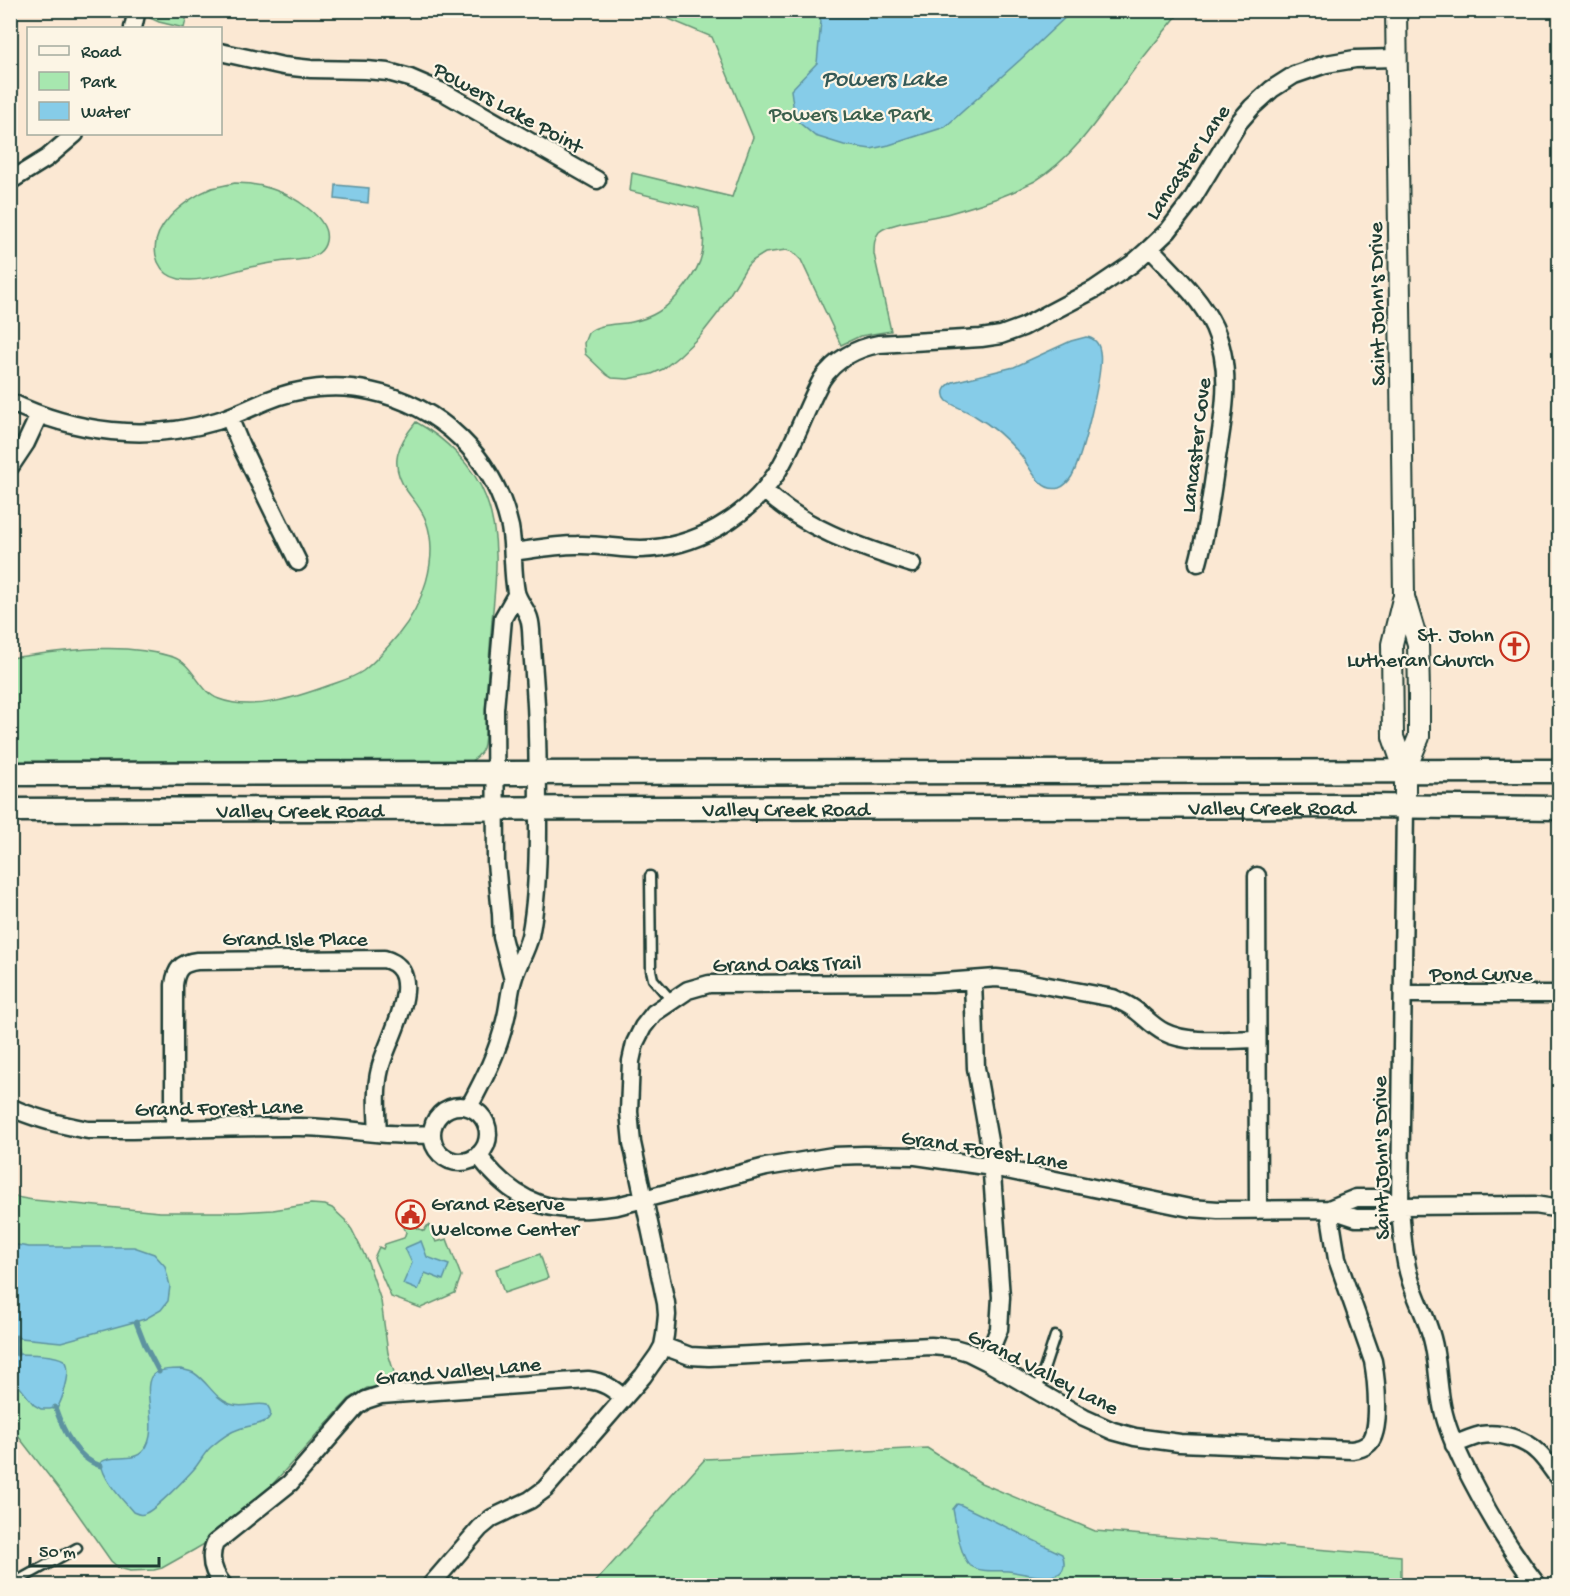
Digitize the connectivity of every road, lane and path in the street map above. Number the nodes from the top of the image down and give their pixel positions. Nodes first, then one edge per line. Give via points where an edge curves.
1 (137, 10) edge
2 (1395, 10) edge
3 (133, 27) edge
4 (222, 52) edge
5 (1395, 58) junction
6 (74, 135) edge
7 (597, 180) dead end
8 (10, 181) edge
9 (1150, 248) junction
10 (10, 402) edge
11 (39, 415) junction
12 (229, 417) junction
13 (10, 467) edge
14 (764, 490) junction
15 (513, 552) junction
16 (298, 561) dead end
17 (1198, 563) dead end
18 (912, 564) dead end
19 (516, 595) junction
20 (1404, 597) junction
21 (1405, 771) junction
22 (1560, 771) edge
23 (495, 773) junction
24 (538, 773) junction
25 (10, 774) edge
26 (1405, 806) junction
27 (496, 808) junction
28 (538, 808) junction
29 (1560, 808) edge
30 (10, 810) edge
31 (650, 876) dead end
32 (1257, 876) dead end
33 (513, 980) junction
34 (973, 980) junction
35 (1403, 994) junction
36 (1560, 994) edge
37 (672, 1000) junction
38 (1257, 1039) junction
39 (10, 1107) edge
40 (469, 1107) junction
41 (174, 1129) junction
42 (378, 1133) junction
43 (432, 1134) junction
44 (478, 1155) junction
45 (992, 1167) junction
46 (645, 1199) junction
47 (1400, 1206) junction
48 (1329, 1209) junction
49 (1560, 1209) edge
50 (1258, 1210) junction
51 (1055, 1336) dead end
52 (663, 1346) junction
53 (986, 1361) junction
54 (1037, 1391) junction
55 (624, 1398) junction
56 (1454, 1445) junction
57 (1560, 1480) edge
58 (77, 1548) dead end
59 (10, 1585) edge
60 (224, 1586) edge
61 (430, 1586) edge
62 (1538, 1586) edge

1 - 3 street
2 - 5 street, Saint John's Drive
4 - 7 street, Powers Lake Point via 283,66 388,72 410,78 445,93
5 - 9 street, Lancaster Lane via 1326,63 1294,75 1272,89 1239,122 1185,210
5 - 20 street, Saint John's Drive
6 - 8 street
9 - 14 street, Lancaster Lane via 1095,289 1006,334 879,344 847,356 822,379 786,457
9 - 17 street, Lancaster Cove via 1204,310 1224,357 1225,405
10 - 11 street
11 - 12 street via 90,429 131,433 181,430
11 - 13 street
12 - 15 street via 279,396 313,389 364,390 410,404 452,430 483,464 503,502
12 - 16 street
14 - 15 street, Lancaster Lane via 722,525 680,543 647,548 575,545
14 - 18 street via 833,534
15 - 19 street
19 - 23 street via 503,618 495,703
19 - 24 street via 529,618
20 - 21 street, Saint John's Drive via 1392,656 1393,737
20 - 21 street, Saint John's Drive via 1418,644 1419,695 1419,737
21 - 22 main road, Valley Creek Road
21 - 24 main road, Valley Creek Road
21 - 26 street, Saint John's Drive
23 - 24 main road, Valley Creek Road
23 - 25 main road, Valley Creek Road
23 - 27 street
24 - 28 street
26 - 28 main road, Valley Creek Road
26 - 29 main road, Valley Creek Road
26 - 35 street, Saint John's Drive
27 - 28 main road, Valley Creek Road
27 - 30 main road, Valley Creek Road
27 - 33 street via 502,937
28 - 33 street via 538,877 533,917
31 - 37 lane via 651,970 653,979
32 - 38 street
33 - 40 street via 497,1049
34 - 37 street, Grand Oaks Trail via 709,984
34 - 38 street, Grand Oaks Trail via 1005,979 1113,998 1135,1009 1163,1032 1180,1038
34 - 45 street via 976,1068
35 - 36 street, Pond Curve
35 - 47 street, Saint John's Drive
37 - 46 street, Grand Oaks Trail via 643,1027 631,1061 632,1143
38 - 50 street
39 - 41 street, Grand Forest Lane via 45,1121 88,1130
40 - 43 street via 445,1110 434,1123
40 - 44 street via 484,1119 487,1128 488,1138
41 - 42 street, Grand Forest Lane via 298,1127
41 - 42 street, Grand Isle Place via 174,985 175,976 187,962 384,959 401,968 404,992 399,1021 378,1076
42 - 43 street, Grand Forest Lane
43 - 44 street via 436,1148 451,1160 470,1160
44 - 46 street, Grand Forest Lane via 507,1187 554,1208 598,1209
45 - 46 street, Grand Forest Lane via 916,1156 833,1156 766,1167
45 - 50 street, Grand Forest Lane via 1190,1208
45 - 53 street via 1002,1309 997,1337
46 - 52 street, Grand Oaks Trail via 667,1310
47 - 48 street, Grand Forest Lane via 1381,1198 1356,1198
47 - 49 street, Grand Forest Lane via 1535,1205
47 - 56 street, Saint John's Drive via 1408,1271 1432,1338 1442,1406
48 - 50 street, Grand Forest Lane
48 - 54 street, Grand Valley Lane via 1337,1259 1376,1377 1376,1428 1371,1442 1361,1449 1145,1439 1094,1423
51 - 54 lane
52 - 53 street, Grand Valley Lane via 690,1356 709,1357 939,1346
52 - 55 street
53 - 54 street, Grand Valley Lane
55 - 60 street, Grand Valley Lane via 601,1382 588,1380 381,1395 366,1400 290,1483 215,1543 213,1570
55 - 61 street via 545,1489 486,1523
56 - 57 street via 1481,1435 1513,1438 1540,1454
56 - 62 street, Saint John's Drive via 1495,1523
58 - 59 lane

